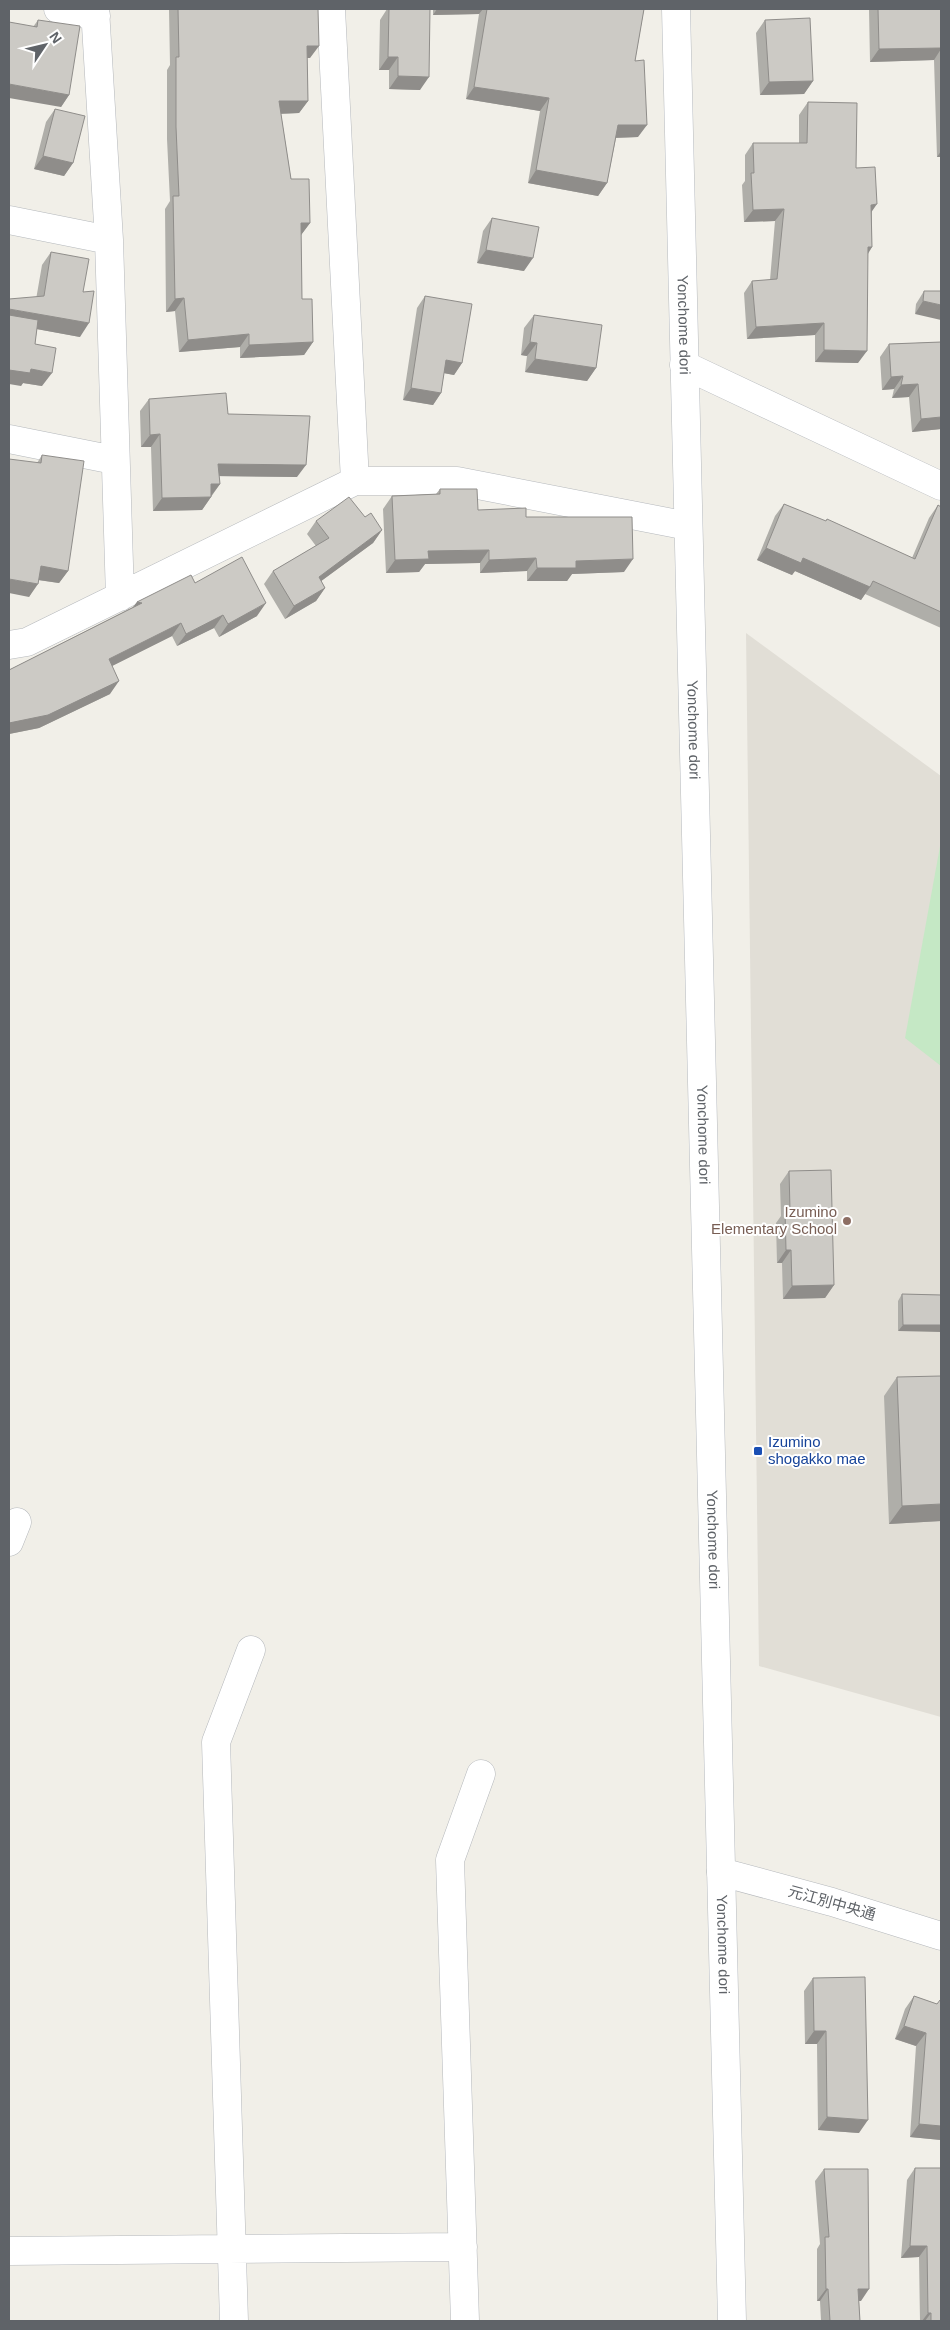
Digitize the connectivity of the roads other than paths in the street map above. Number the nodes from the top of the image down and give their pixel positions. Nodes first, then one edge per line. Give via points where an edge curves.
1 (58, 9) edge
2 (331, 9) edge
3 (676, 9) edge
4 (95, 12) edge
5 (9, 220) edge
6 (109, 240) junction
7 (684, 365) junction
8 (9, 439) edge
9 (114, 460) junction
10 (355, 481) junction
11 (941, 486) edge
12 (688, 526) junction
13 (120, 597) junction
14 (9, 645) edge
15 (251, 1650) dead end
16 (481, 1774) dead end
17 (721, 1872) junction
18 (941, 1936) edge
19 (462, 2247) junction
20 (231, 2249) junction
21 (9, 2252) edge
22 (234, 2321) edge
23 (465, 2321) edge
24 (732, 2321) edge

1 - 4 street
2 - 10 street
3 - 7 street, Yonchome dori
4 - 6 street
5 - 6 street
6 - 9 street
7 - 11 street
7 - 12 street, Yonchome dori
8 - 9 street
9 - 13 street
10 - 12 street via 456,481
10 - 13 street
12 - 17 street, Yonchome dori
13 - 14 street via 27,642
15 - 20 street via 216,1742
16 - 19 street via 450,1860
17 - 18 street, 元江別中央通
17 - 24 street, Yonchome dori
19 - 20 street
19 - 23 street
20 - 21 street
20 - 22 street

